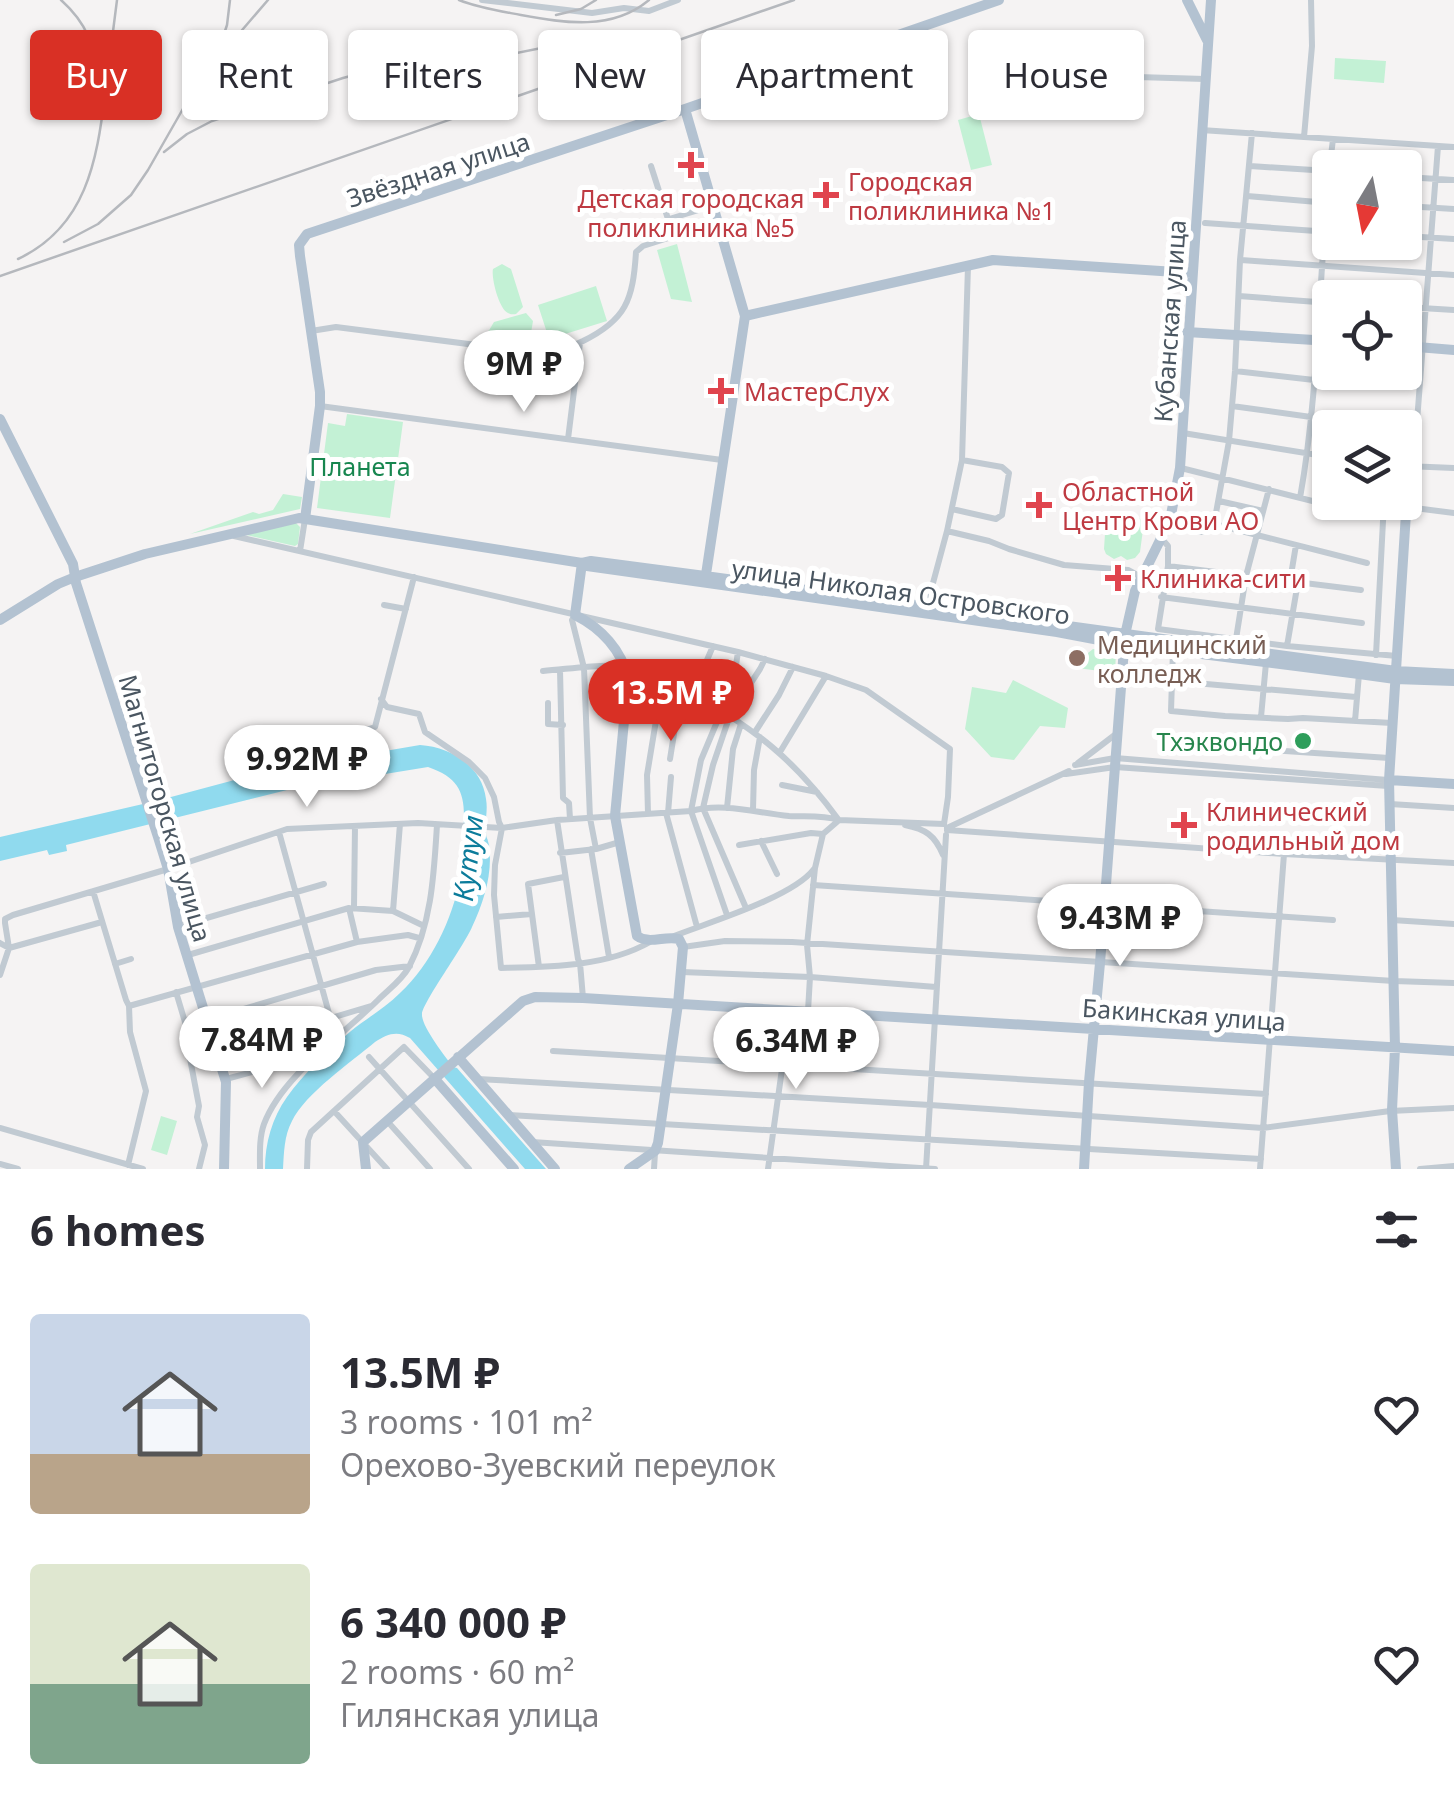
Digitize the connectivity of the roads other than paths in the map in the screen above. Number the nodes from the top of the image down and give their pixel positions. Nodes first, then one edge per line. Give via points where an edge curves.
1 (482, 0) edge
2 (678, 0) edge
3 (999, 0) edge
4 (1187, 0) edge
5 (1211, 0) edge
6 (1311, 0) edge
7 (1208, 41) junction
8 (1144, 77) edge
9 (1205, 79) junction
10 (685, 109) junction
11 (1201, 130) junction
12 (1252, 132) junction
13 (1304, 137) junction
14 (1333, 139) junction
15 (1438, 146) junction
16 (1454, 147) edge
17 (1332, 150) edge
18 (650, 166) dead end
19 (1250, 166) junction
20 (1312, 171) edge
21 (1422, 177) edge
22 (1436, 178) junction
23 (1454, 180) edge
24 (1247, 196) junction
25 (1312, 202) edge
26 (714, 205) junction
27 (1422, 207) edge
28 (1434, 208) junction
29 (1454, 209) edge
30 (668, 219) junction
31 (719, 222) junction
32 (1205, 223) dead end
33 (1245, 225) junction
34 (1312, 231) edge
35 (1422, 237) edge
36 (1432, 238) junction
37 (1454, 239) edge
38 (650, 244) junction
39 (1240, 260) junction
40 (1323, 260) edge
41 (968, 265) junction
42 (1322, 266) junction
43 (1191, 273) junction
44 (1430, 274) junction
45 (1454, 276) edge
46 (1321, 280) edge
47 (1240, 296) junction
48 (1312, 301) edge
49 (1422, 308) edge
50 (1427, 308) junction
51 (1454, 310) edge
52 (746, 316) junction
53 (310, 331) junction
54 (1187, 332) junction
55 (1237, 334) junction
56 (1312, 340) edge
57 (580, 342) junction
58 (1423, 348) junction
59 (1454, 350) edge
60 (1235, 371) junction
61 (1312, 380) edge
62 (1313, 390) edge
63 (320, 406) junction
64 (1232, 406) junction
65 (1418, 410) edge
66 (1311, 418) junction
67 (0, 419) edge
68 (1182, 433) junction
69 (568, 439) junction
70 (1229, 441) junction
71 (1308, 454) junction
72 (1312, 455) edge
73 (723, 460) junction
74 (962, 460) junction
75 (1422, 467) edge
76 (1180, 468) junction
77 (1454, 468) edge
78 (1223, 477) junction
79 (1269, 489) junction
80 (1300, 498) junction
81 (1219, 501) junction
82 (1312, 501) edge
83 (952, 509) junction
84 (1422, 509) edge
85 (1262, 511) junction
86 (1454, 512) edge
87 (305, 519) junction
88 (1383, 520) edge
89 (1405, 520) edge
90 (1214, 524) junction
91 (1168, 527) junction
92 (948, 531) junction
93 (1255, 535) junction
94 (219, 536) junction
95 (1162, 539) junction
96 (1296, 546) junction
97 (300, 551) junction
98 (582, 563) junction
99 (1367, 563) dead end
100 (1168, 566) junction
101 (1246, 576) junction
102 (75, 577) junction
103 (414, 577) junction
104 (1141, 577) junction
105 (705, 580) junction
106 (1294, 582) junction
107 (1361, 590) dead end
108 (1162, 597) junction
109 (384, 605) dead end
110 (1240, 608) junction
111 (406, 609) junction
112 (925, 611) junction
113 (575, 615) junction
114 (1293, 615) junction
115 (0, 620) edge
116 (1362, 623) dead end
117 (1125, 639) junction
118 (1236, 639) junction
119 (713, 646) junction
120 (1287, 646) junction
121 (1174, 649) junction
122 (738, 652) junction
123 (1376, 655) junction
124 (1397, 656) junction
125 (764, 659) junction
126 (1266, 662) junction
127 (625, 664) junction
128 (793, 667) junction
129 (584, 668) junction
130 (560, 670) junction
131 (543, 672) dead end
132 (664, 672) junction
133 (1359, 674) junction
134 (1396, 675) junction
135 (826, 676) junction
136 (1454, 678) edge
137 (1172, 680) junction
138 (678, 684) junction
139 (1262, 690) junction
140 (692, 694) junction
141 (1356, 697) junction
142 (381, 698) junction
143 (548, 703) dead end
144 (723, 710) junction
145 (1261, 716) junction
146 (1355, 721) junction
147 (741, 724) junction
148 (1393, 724) junction
149 (563, 725) junction
150 (328, 729) dead end
151 (1117, 733) junction
152 (758, 734) junction
153 (1191, 742) dead end
154 (780, 752) junction
155 (1390, 758) junction
156 (670, 760) dead end
157 (1115, 763) junction
158 (1075, 765) junction
159 (1066, 774) junction
160 (671, 776) dead end
161 (1389, 783) junction
162 (782, 785) dead end
163 (1454, 787) edge
164 (818, 792) junction
165 (1390, 804) junction
166 (703, 808) junction
167 (727, 808) junction
168 (1454, 808) edge
169 (753, 810) junction
170 (690, 811) junction
171 (667, 813) junction
172 (648, 814) junction
173 (615, 816) junction
174 (590, 818) junction
175 (570, 819) junction
176 (964, 819) junction
177 (556, 820) junction
178 (839, 820) junction
179 (887, 822) junction
180 (934, 823) junction
181 (400, 824) junction
182 (438, 825) junction
183 (355, 826) junction
184 (502, 828) junction
185 (946, 828) junction
186 (964, 831) junction
187 (279, 832) junction
188 (823, 834) junction
189 (934, 837) junction
190 (761, 841) junction
191 (1108, 841) junction
192 (620, 842) junction
193 (739, 845) dead end
194 (594, 849) junction
195 (560, 853) junction
196 (1284, 854) junction
197 (944, 856) junction
198 (1391, 860) junction
199 (1454, 863) edge
200 (815, 868) junction
201 (168, 869) junction
202 (777, 874) dead end
203 (564, 877) junction
204 (324, 884) dead end
205 (813, 885) junction
206 (93, 892) junction
207 (941, 892) junction
208 (295, 893) junction
209 (1104, 904) junction
210 (352, 908) junction
211 (746, 908) junction
212 (394, 910) junction
213 (532, 914) junction
214 (1279, 915) junction
215 (726, 916) junction
216 (496, 918) junction
217 (1333, 920) dead end
218 (1392, 920) junction
219 (102, 922) junction
220 (6, 923) junction
221 (304, 923) junction
222 (1454, 924) edge
223 (178, 926) junction
224 (424, 926) junction
225 (698, 927) junction
226 (672, 937) junction
227 (419, 938) junction
228 (653, 940) junction
229 (0, 942) edge
230 (357, 942) junction
231 (807, 945) junction
232 (684, 947) junction
233 (9, 948) junction
234 (938, 952) junction
235 (312, 954) junction
236 (188, 956) junction
237 (608, 957) junction
238 (131, 959) dead end
239 (580, 963) junction
240 (1100, 963) junction
241 (114, 964) junction
242 (410, 966) junction
243 (540, 967) junction
244 (682, 972) junction
245 (0, 974) edge
246 (1274, 974) junction
247 (810, 978) junction
248 (1394, 982) junction
249 (1454, 983) edge
250 (321, 986) junction
251 (936, 987) junction
252 (198, 988) junction
253 (176, 992) junction
254 (583, 998) junction
255 (678, 1004) junction
256 (129, 1006) junction
257 (372, 1006) junction
258 (790, 1010) junction
259 (808, 1011) junction
260 (220, 1016) dead end
261 (330, 1017) junction
262 (934, 1018) junction
263 (1094, 1027) junction
264 (340, 1034) junction
265 (1270, 1040) junction
266 (1395, 1048) junction
267 (553, 1051) dead end
268 (1454, 1051) edge
269 (218, 1052) junction
270 (316, 1055) junction
271 (671, 1057) junction
272 (370, 1058) dead end
273 (456, 1058) junction
274 (782, 1064) junction
275 (380, 1069) junction
276 (932, 1074) junction
277 (436, 1076) junction
278 (477, 1079) junction
279 (225, 1080) junction
280 (1089, 1082) junction
281 (665, 1091) junction
282 (1266, 1094) junction
283 (777, 1096) junction
284 (408, 1102) junction
285 (930, 1105) junction
286 (1454, 1108) edge
287 (1392, 1110) junction
288 (334, 1111) junction
289 (508, 1114) junction
290 (1087, 1116) junction
291 (387, 1121) junction
292 (661, 1123) junction
293 (0, 1128) edge
294 (1263, 1128) junction
295 (773, 1129) junction
296 (929, 1140) junction
297 (363, 1142) junction
298 (531, 1142) junction
299 (1085, 1149) junction
300 (655, 1152) junction
301 (770, 1158) junction
302 (1261, 1159) junction
303 (0, 1164) edge
304 (115, 1165) edge
305 (128, 1165) junction
306 (1454, 1166) edge
307 (18, 1169) edge
308 (143, 1169) edge
309 (199, 1169) edge
310 (224, 1169) edge
311 (260, 1169) edge
312 (307, 1169) edge
313 (366, 1169) edge
314 (387, 1169) edge
315 (430, 1169) edge
316 (469, 1169) edge
317 (514, 1169) edge
318 (555, 1169) edge
319 (630, 1169) edge
320 (654, 1169) edge
321 (768, 1169) edge
322 (926, 1169) edge
323 (935, 1169) edge
324 (1084, 1169) edge
325 (1260, 1169) edge
326 (1396, 1169) edge
327 (1420, 1169) edge

1 - 2 street via 592,13 649,10
3 - 10 main road, Звёздная улица
4 - 7 main road
5 - 7 main road, Кубанская улица
6 - 13 street
7 - 9 main road, Кубанская улица
8 - 9 street
9 - 11 main road, Кубанская улица
10 - 26 main road
10 - 53 main road, Звёздная улица via 307,234 300,256
11 - 12 street
11 - 43 main road, Кубанская улица
12 - 13 street
12 - 19 street
13 - 14 street
14 - 15 street
14 - 17 street
15 - 16 street
15 - 22 street
18 - 30 street
19 - 20 street
19 - 24 street
21 - 22 street
22 - 23 street
22 - 28 street
24 - 25 street
24 - 33 street
26 - 30 street
26 - 31 main road
27 - 28 street
28 - 29 street
28 - 36 street
30 - 38 street via 646,226
31 - 38 street
31 - 52 main road
32 - 33 street
33 - 34 street
33 - 39 street
35 - 36 street
36 - 37 street
36 - 44 street
38 - 57 street via 636,252 622,312
39 - 42 street
39 - 47 street
40 - 42 street
41 - 43 main road via 994,260
41 - 52 main road
41 - 74 street
42 - 44 street
42 - 46 street
43 - 54 main road, Кубанская улица
44 - 45 street
44 - 50 street
47 - 48 street
47 - 55 street
49 - 50 street
50 - 51 street
50 - 58 street
52 - 73 main road
53 - 57 street via 336,328 538,353 564,352
53 - 63 main road, Звёздная улица
54 - 55 main road
54 - 68 main road, Кубанская улица
55 - 56 main road
55 - 60 street
57 - 69 street
58 - 59 main road
58 - 65 street
60 - 61 street
60 - 64 street
62 - 66 street
63 - 69 street
63 - 87 main road, Звёздная улица
64 - 66 street
64 - 70 street
66 - 71 street
67 - 102 main road, Магнитогорская улица
68 - 70 street
68 - 76 main road, Кубанская улица
69 - 73 street
70 - 71 street
70 - 78 street
71 - 72 street
71 - 80 street
73 - 105 main road
74 - 83 street
74 - 83 street via 1009,474 1002,515
75 - 77 street
76 - 78 street
76 - 91 main road, Кубанская улица
78 - 79 street
78 - 81 street
79 - 80 street
79 - 85 street
80 - 82 street
81 - 85 street
81 - 90 street
83 - 92 street
84 - 86 street
85 - 93 street
87 - 94 main road, улица Николая Островского
87 - 97 street, Звёздная улица
87 - 98 main road, улица Николая Островского
88 - 123 street
89 - 124 main road
90 - 91 street via 1201,532
90 - 93 street
91 - 95 main road, Кубанская улица
92 - 104 street via 1064,565
92 - 112 street
93 - 96 street
93 - 101 street
94 - 97 street
94 - 102 main road, улица Николая Островского
95 - 100 street
95 - 104 main road, Кубанская улица
96 - 99 street
96 - 106 street
97 - 103 street
98 - 105 main road, улица Николая Островского
98 - 113 main road
100 - 101 street
100 - 108 street
101 - 106 street
101 - 110 street
102 - 115 main road, улица Николая Островского
102 - 201 main road, Магнитогорская улица
103 - 111 street
103 - 113 street
104 - 117 main road, Кубанская улица
105 - 112 main road, улица Николая Островского
106 - 107 street
106 - 114 street
108 - 110 street
108 - 118 street via 1158,629
109 - 111 street
110 - 114 street
110 - 118 street
111 - 142 street
112 - 117 main road, улица Николая Островского
113 - 119 street
113 - 127 main road via 603,634
113 - 129 street
114 - 116 street
114 - 120 street
117 - 121 main road, улица Николая Островского
117 - 134 main road, улица Николая Островского
117 - 151 main road, Кубанская улица
118 - 120 street
119 - 122 street
119 - 140 street
120 - 123 street
121 - 126 main road, улица Николая Островского
121 - 137 street
122 - 125 street
122 - 144 street
123 - 124 street
124 - 134 main road
125 - 128 street
125 - 144 street
126 - 133 main road, улица Николая Островского
126 - 139 street
127 - 129 street
127 - 132 street
127 - 173 main road
128 - 135 street
128 - 152 street
129 - 130 street
129 - 174 street
130 - 131 street
130 - 149 street
132 - 138 street
132 - 172 street via 647,775
133 - 134 main road, улица Николая Островского
133 - 141 street
134 - 136 main road, улица Николая Островского
134 - 148 main road
135 - 154 street
135 - 185 street via 866,690 950,750
137 - 139 street
137 - 145 street via 1171,711
138 - 140 street
138 - 156 street
139 - 141 street
139 - 145 street
140 - 144 street
141 - 146 street
142 - 150 street via 374,727 354,734
142 - 184 street via 387,707 419,714 424,732 485,778
143 - 149 street via 548,724
144 - 147 street
144 - 166 street
144 - 170 street via 701,760
145 - 146 street
146 - 148 street
147 - 152 street
147 - 167 street
148 - 155 main road
149 - 175 street via 563,798
151 - 157 main road, Кубанская улица
151 - 158 street
152 - 154 street
152 - 169 street
153 - 155 street
154 - 164 street
155 - 161 main road
157 - 158 street
157 - 159 street
157 - 161 street
157 - 191 main road, Кубанская улица
158 - 159 street
159 - 176 street
160 - 171 street
161 - 163 main road
161 - 165 main road
162 - 164 street
164 - 178 street
165 - 168 street
165 - 198 main road
166 - 167 street
166 - 170 street
166 - 211 street
167 - 169 street
169 - 178 street
170 - 171 street
170 - 215 street
171 - 172 street
171 - 225 street
172 - 173 street
173 - 174 street
173 - 192 main road
174 - 175 street
174 - 194 street
175 - 177 street
176 - 185 street
176 - 186 street
177 - 184 street
177 - 195 street
178 - 179 street
178 - 188 street
179 - 180 street
179 - 189 street
180 - 185 street
180 - 189 street
181 - 182 street
181 - 183 street
181 - 212 street
182 - 184 street
182 - 224 street
183 - 187 street
183 - 210 street
184 - 216 street
185 - 186 street
185 - 189 street via 941,839
185 - 197 street
186 - 191 street
187 - 201 street
187 - 208 street
188 - 190 street
188 - 200 street
189 - 197 street
190 - 193 street
190 - 202 street
191 - 196 street
191 - 209 main road, Кубанская улица
192 - 194 street
192 - 228 main road via 637,936
194 - 195 street
194 - 237 street
195 - 203 street
196 - 198 street
196 - 214 street
197 - 207 street
198 - 199 street
198 - 218 main road
200 - 205 street
200 - 211 street via 781,894
201 - 206 street
201 - 223 main road, Магнитогорская улица
203 - 213 street via 528,884
203 - 239 street
204 - 208 street
205 - 207 street
205 - 231 street
206 - 219 street
206 - 220 street via 13,915
207 - 209 street
207 - 234 street
208 - 221 street
208 - 223 street
209 - 214 street
209 - 240 main road, Кубанская улица
210 - 212 street
210 - 221 street
210 - 230 street
211 - 215 street
212 - 224 street
213 - 216 street
213 - 243 street
214 - 217 street
214 - 246 street
215 - 225 street
216 - 243 street via 500,968
218 - 222 street
218 - 248 main road
219 - 233 street
219 - 241 street
220 - 229 street
220 - 233 street
221 - 235 street
221 - 236 street
223 - 236 main road, Магнитогорская улица
224 - 227 street
225 - 226 street
226 - 228 main road
226 - 232 main road
227 - 230 street
227 - 242 street
228 - 237 street
229 - 233 street
230 - 235 street
231 - 232 street via 725,941
231 - 234 street
231 - 247 street
232 - 244 main road
233 - 245 street
234 - 240 street
234 - 251 street
235 - 250 street
235 - 252 street
236 - 252 main road, Магнитогорская улица
237 - 239 street
238 - 241 street
239 - 243 street
239 - 254 street
240 - 246 street
240 - 263 main road, Кубанская улица
241 - 256 street
242 - 250 street
242 - 257 street
244 - 247 street
244 - 255 main road
246 - 248 street
246 - 265 street
247 - 251 street
247 - 259 street
248 - 249 street
248 - 266 main road
250 - 260 street
250 - 261 street
251 - 262 street
252 - 253 street
252 - 269 main road, Магнитогорская улица
253 - 256 street
253 - 309 street via 191,1042 205,1145
254 - 255 main road, Бакинская улица
254 - 273 main road, Бакинская улица via 523,1001
255 - 258 main road, Бакинская улица
255 - 271 main road
256 - 305 street via 146,1091
257 - 261 street
257 - 264 street
258 - 259 main road, Бакинская улица
258 - 274 street
259 - 262 main road, Бакинская улица
261 - 264 street
261 - 269 street
262 - 263 main road, Бакинская улица
262 - 276 street
263 - 265 main road, Бакинская улица
263 - 280 main road, Кубанская улица
264 - 270 street
265 - 266 main road, Бакинская улица
265 - 282 street
266 - 268 main road, Бакинская улица
266 - 287 main road
267 - 271 street
269 - 279 main road, Магнитогорская улица
270 - 279 street
270 - 311 street via 264,1125
271 - 274 street
271 - 281 main road
272 - 275 street
273 - 277 main road, Бакинская улица
273 - 278 main road
274 - 276 street
274 - 283 street
275 - 277 street via 404,1047
275 - 284 street
275 - 288 street
276 - 280 street
276 - 285 street
277 - 284 main road, Бакинская улица
277 - 317 main road
278 - 281 street
278 - 289 main road
279 - 310 main road, Магнитогорская улица
280 - 282 street
280 - 290 main road, Кубанская улица
281 - 283 street
281 - 292 main road
282 - 294 street
283 - 285 street
283 - 295 street
284 - 291 main road, Бакинская улица
284 - 316 street
285 - 290 street
285 - 296 street
286 - 287 street
287 - 294 street
287 - 326 main road
288 - 297 street
288 - 312 street via 311,1132
289 - 292 street
289 - 298 main road
290 - 294 street
290 - 299 main road, Кубанская улица
291 - 297 main road, Бакинская улица
291 - 315 street
292 - 295 street
292 - 300 main road
293 - 304 street
294 - 302 street
295 - 296 street
295 - 301 street
296 - 299 street
296 - 322 street
297 - 313 main road
297 - 314 street
298 - 300 street
298 - 318 main road
299 - 302 street
299 - 324 main road, Кубанская улица
300 - 301 street
300 - 319 main road
300 - 320 street
301 - 321 street
301 - 322 street
302 - 325 street
303 - 307 street
304 - 305 street
305 - 308 street
306 - 327 street
322 - 323 street

